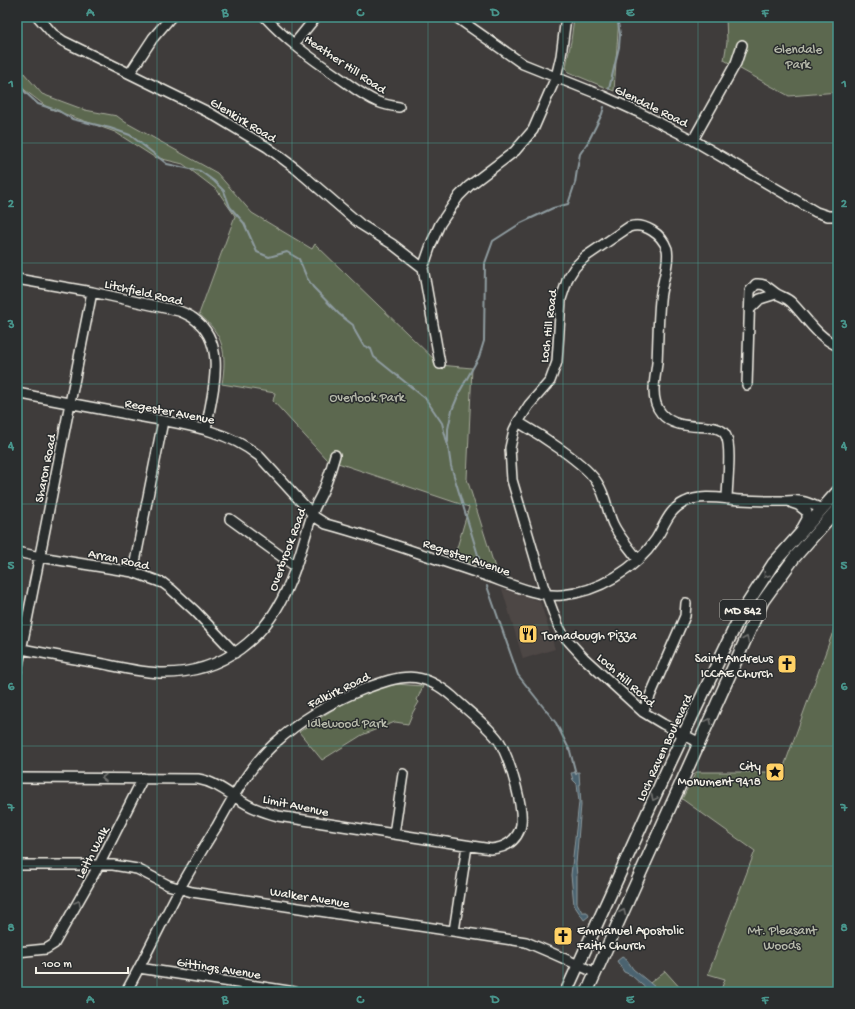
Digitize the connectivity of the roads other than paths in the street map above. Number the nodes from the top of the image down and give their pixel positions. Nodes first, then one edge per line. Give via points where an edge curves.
1 (38, 17) edge
2 (171, 17) edge
3 (265, 17) edge
4 (316, 17) edge
5 (456, 17) edge
6 (566, 17) edge
7 (294, 44) junction
8 (742, 45) dead end
9 (130, 73) junction
10 (556, 77) junction
11 (399, 107) dead end
12 (693, 140) junction
13 (838, 216) edge
14 (423, 268) junction
15 (17, 279) edge
16 (92, 292) junction
17 (776, 294) junction
18 (749, 310) junction
19 (838, 346) edge
20 (440, 364) dead end
21 (747, 385) dead end
22 (17, 393) edge
23 (71, 403) junction
24 (163, 421) junction
25 (518, 422) junction
26 (206, 429) junction
27 (335, 455) dead end
28 (838, 491) edge
29 (727, 499) junction
30 (787, 501) junction
31 (832, 511) edge
32 (312, 512) junction
33 (230, 519) dead end
34 (800, 534) junction
35 (17, 552) edge
36 (40, 557) junction
37 (638, 560) junction
38 (296, 567) junction
39 (134, 572) junction
40 (546, 593) junction
41 (686, 603) dead end
42 (19, 649) edge
43 (235, 653) junction
44 (17, 671) edge
45 (702, 696) junction
46 (719, 700) junction
47 (643, 712) junction
48 (683, 735) junction
49 (700, 743) junction
50 (403, 774) dead end
51 (17, 778) edge
52 (143, 778) junction
53 (234, 796) junction
54 (519, 830) joint
55 (394, 834) junction
56 (467, 846) junction
57 (17, 865) edge
58 (99, 865) junction
59 (180, 889) junction
60 (454, 931) junction
61 (17, 952) edge
62 (578, 965) junction
63 (139, 968) junction
64 (596, 973) junction
65 (126, 992) edge
66 (295, 992) edge
67 (566, 992) edge
68 (587, 992) edge

1 - 9 street, Glenkirk Road via 63,41
2 - 9 street via 153,38
3 - 7 street, Heather Hill Road
4 - 7 street
5 - 10 street, Glendale Road via 523,64
6 - 10 street
7 - 11 street, Heather Hill Road via 367,96 388,106
8 - 12 street via 736,63
9 - 14 street, Glenkirk Road via 210,113 267,147 360,224
10 - 12 street, Glendale Road via 632,109
10 - 14 street via 533,130 515,151 469,186 448,210 437,230
12 - 13 street, Glendale Road via 816,212
14 - 20 street
15 - 16 street, Litchfield Road
16 - 23 street, Sharon Road
16 - 26 street, Litchfield Road via 179,311 192,317 203,327 210,336 216,356
17 - 18 street via 760,299
17 - 18 street via 763,284 756,284 750,291
17 - 19 street via 789,300 823,338
18 - 21 street
22 - 23 street, Regester Avenue
23 - 24 street, Regester Avenue
23 - 36 street, Sharon Road
24 - 26 street, Regester Avenue
24 - 39 street
25 - 29 street, Loch Hill Road via 550,381 555,370 562,291 571,273 585,257 622,231 633,225 643,226 660,237 668,254 660,300 654,391 656,402 663,414 672,422 686,426 717,428 725,434 729,449
25 - 37 street via 582,465 598,482 616,531
25 - 40 street, Loch Hill Road via 510,448 512,480
26 - 32 street, Regester Avenue via 223,434 252,450
27 - 32 street, Overbrook Road via 322,494
28 - 31 main road, Loch Raven Boulevard / MD 542
29 - 30 street, Regester Avenue
29 - 37 street, Regester Avenue via 694,499 678,506 668,516 648,550
30 - 31 street, Regester Avenue via 800,500
30 - 34 street, Regester Avenue via 798,505 806,512 807,519
31 - 34 main road, Loch Raven Boulevard / MD 542
46 -> 31 main road, MD 542 via 763,602 783,573 784,560 819,520
32 - 38 street, Overbrook Road
32 - 40 street, Regester Avenue via 315,518 326,524 524,589
33 - 38 street
34 -> 45 main road, Loch Raven Boulevard / MD 542 via 773,564 742,612
35 - 36 street, Arran Road
36 - 39 street, Arran Road
36 - 42 street, Sharon Road
37 - 40 street, Regester Avenue via 606,583 590,589 564,595
38 - 43 street, Overbrook Road via 275,612 256,635
39 - 43 street, Arran Road via 164,583
40 - 47 street, Loch Hill Road via 560,630 569,642
41 - 47 street via 686,616
42 - 43 street, Overbrook Road via 164,673 214,665
42 - 44 street, Sharon Road
45 - 46 main road via 714,694
45 - 48 main road, Loch Raven Boulevard / MD 542
49 -> 46 main road, MD 542
47 - 48 street, Loch Hill Road
48 - 49 street, Loch Hill Road
48 -> 62 main road, Loch Raven Boulevard / MD 542
64 -> 49 main road
50 - 55 street
52 -> 51 street, Limit Avenue
52 - 53 street, Limit Avenue via 204,780
52 - 58 street, Leith Walk
53 - 54 street, Falkirk Road via 272,745 312,715 341,699 388,680 420,678 436,684 445,691 501,744 516,791 521,820
53 - 55 street, Limit Avenue via 257,809 278,816
53 - 59 street, Falkirk Road
54 - 56 street, Limit Avenue via 510,842 498,848
55 - 56 street, Limit Avenue
56 - 60 street
57 - 58 street, Walker Avenue
58 - 59 street, Walker Avenue via 137,869
61 -> 58 street, Leith Walk via 46,949 54,944
59 - 60 street, Walker Avenue
59 - 63 street, Falkirk Road
60 - 62 street, Walker Avenue via 526,942
62 - 64 street, Walker Avenue
62 - 67 main road, Loch Raven Boulevard
63 - 65 street, Falkirk Road
63 - 66 street, Gittings Avenue
64 - 68 main road

